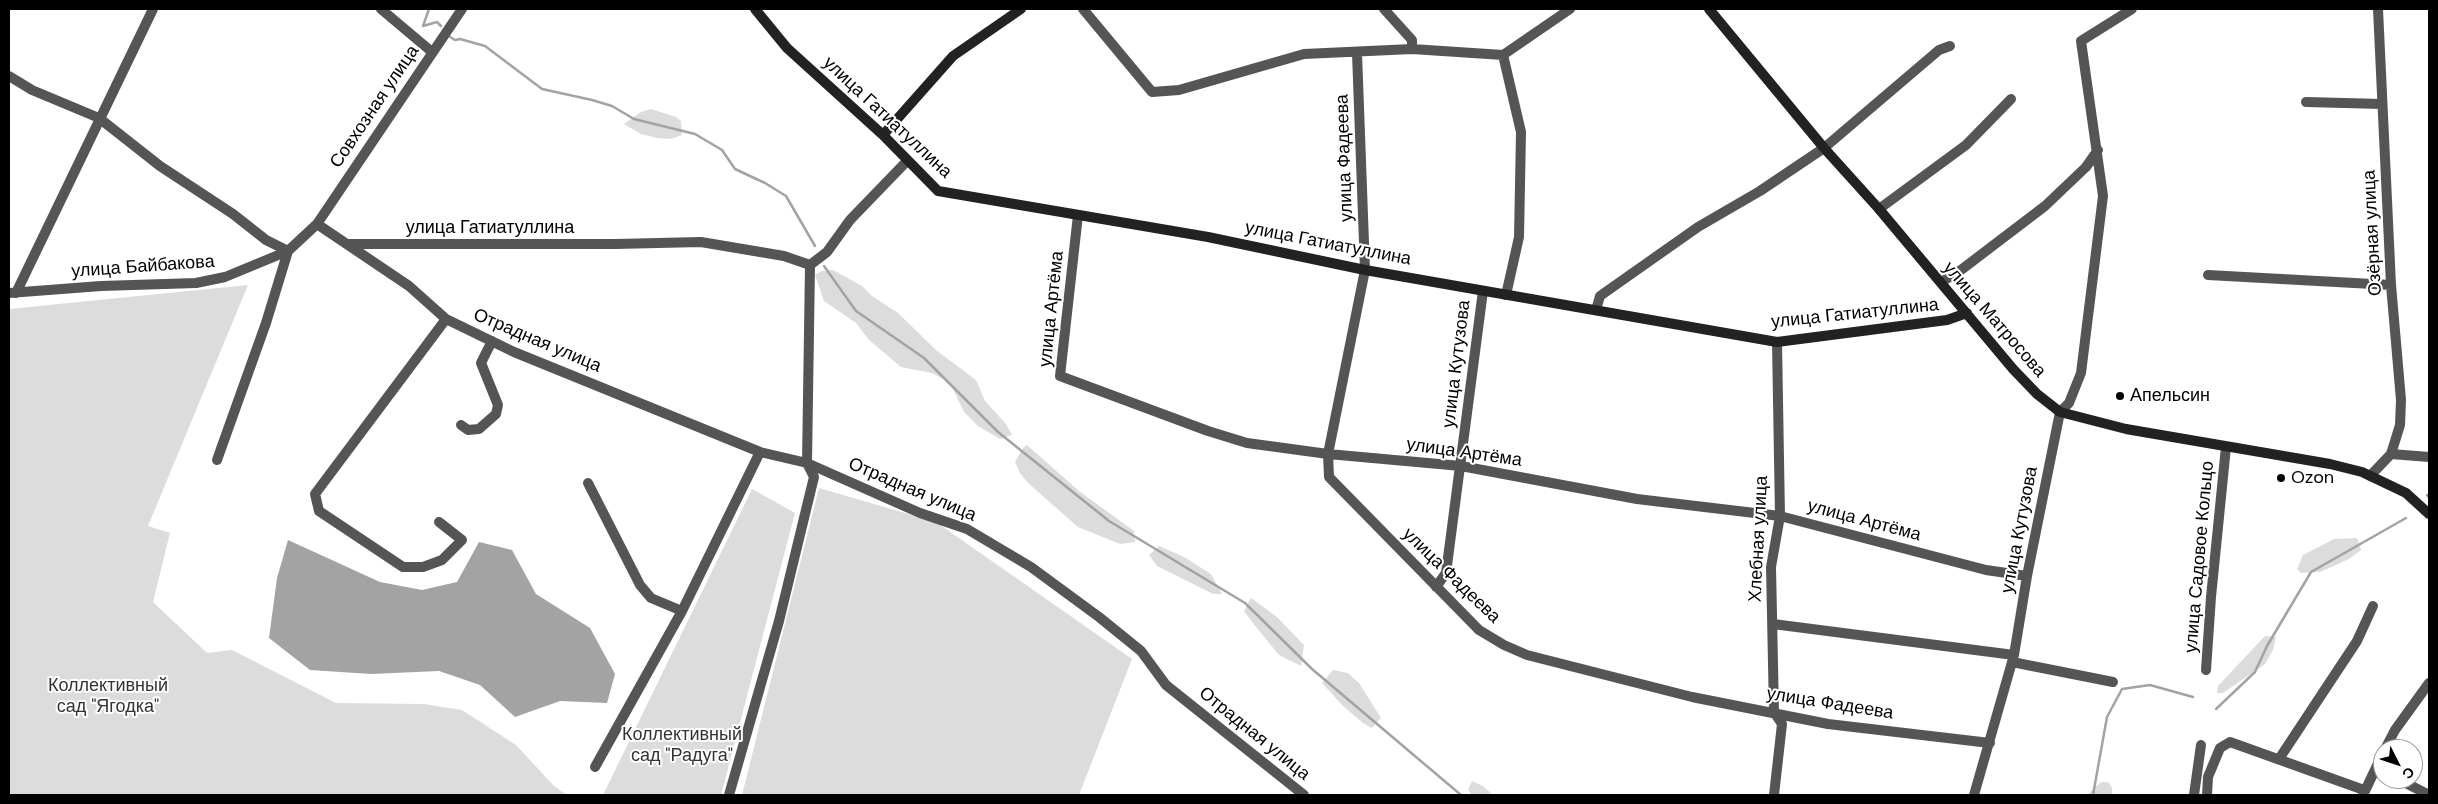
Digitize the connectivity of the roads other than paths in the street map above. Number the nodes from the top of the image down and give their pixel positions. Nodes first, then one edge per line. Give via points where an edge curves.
1 (153, 9) edge
2 (381, 9) edge
3 (462, 9) edge
4 (755, 9) edge
5 (1021, 9) edge
6 (1083, 9) edge
7 (1384, 9) edge
8 (1570, 9) edge
9 (1708, 9) edge
10 (2132, 9) edge
11 (2378, 9) edge
12 (1950, 46) dead end
13 (1412, 50) junction
14 (432, 52) junction
15 (1357, 53) junction
16 (1503, 55) junction
17 (9, 76) edge
18 (2011, 99) dead end
19 (2306, 102) dead end
20 (2382, 104) junction
21 (99, 118) junction
22 (883, 136) junction
23 (1824, 148) junction
24 (2098, 150) junction
25 (908, 161) junction
26 (1879, 209) junction
27 (1078, 215) junction
28 (317, 224) junction
29 (347, 244) junction
30 (288, 251) junction
31 (810, 265) junction
32 (1366, 270) junction
33 (2208, 275) dead end
34 (1941, 282) junction
35 (2391, 285) junction
36 (1483, 291) junction
37 (12, 293) edge
38 (1506, 295) junction
39 (1596, 310) junction
40 (1967, 313) junction
41 (446, 319) junction
42 (492, 341) junction
43 (1777, 342) junction
44 (2060, 412) junction
45 (460, 425) dead end
46 (2226, 447) junction
47 (760, 452) junction
48 (1328, 454) junction
49 (2391, 454) junction
50 (2429, 457) edge
51 (217, 460) dead end
52 (807, 463) junction
53 (1461, 466) junction
54 (2366, 474) junction
55 (588, 483) dead end
56 (2429, 514) edge
57 (1780, 516) junction
58 (439, 522) dead end
59 (2027, 576) junction
60 (1436, 587) junction
61 (2373, 606) dead end
62 (682, 611) junction
63 (1773, 624) junction
64 (2013, 658) junction
65 (2206, 670) dead end
66 (2113, 682) dead end
67 (2428, 686) edge
68 (1774, 712) junction
69 (2390, 739) edge
70 (1990, 743) junction
71 (2200, 745) dead end
72 (2280, 759) junction
73 (595, 767) dead end
74 (2373, 779) edge
75 (2417, 789) edge
76 (2364, 793) edge
77 (729, 795) edge
78 (1304, 795) edge
79 (1774, 795) edge
80 (1974, 795) edge
81 (2194, 795) edge
82 (2207, 795) edge
83 (2429, 795) edge

1 - 21 street, улица Байбакова
2 - 14 street
3 - 14 street, Совхозная улица
4 - 22 street, улица Гатиатуллина via 787,48
5 - 22 street via 953,56
6 - 15 street via 1152,92 1179,90 1304,54
7 - 13 street via 1412,40
8 - 16 street
9 - 23 street, улица Матросова
10 - 24 street via 2081,41
11 - 20 street, Озёрная улица
12 - 23 street via 1939,50
13 - 15 street
13 - 16 street
14 - 28 street, Совхозная улица
15 - 32 street, улица Фадеева
16 - 38 street via 1521,132 1519,236
17 - 21 street via 32,90
18 - 26 street via 1966,145
19 - 20 street
20 - 35 street, Озёрная улица
21 - 30 street via 160,166 266,240
21 - 37 street, улица Байбакова
22 - 25 street, улица Гатиатуллина
23 - 26 street, улица Матросова
23 - 39 street via 1698,227 1600,296
24 - 34 street via 2086,167 2045,206
24 - 44 street via 2103,196 2081,373 2068,403
25 - 27 street, улица Гатиатуллина via 938,192
25 - 31 street via 850,220 827,252
26 - 34 street, улица Матросова
27 - 32 street, улица Гатиатуллина via 1244,244
27 - 48 street, улица Артёма via 1060,376 1247,443
28 - 29 street, Отрадная улица
28 - 30 street, улица Байбакова
29 - 31 street, улица Гатиатуллина via 701,242 784,256
29 - 41 street, Отрадная улица via 409,286
30 - 37 street, улица Байбакова via 225,277 196,283
30 - 51 street
31 - 52 street
32 - 36 street, улица Гатиатуллина
32 - 48 street, улица Фадеева
33 - 35 street
34 - 40 street, улица Матросова
35 - 49 street, Озёрная улица via 2401,400 2400,425
36 - 38 street, улица Гатиатуллина
36 - 53 street, улица Кутузова
38 - 39 street, улица Гатиатуллина
39 - 43 street, улица Гатиатуллина
40 - 43 street, улица Гатиатуллина via 1947,320
40 - 44 street, улица Матросова via 2037,394
41 - 42 street, Отрадная улица
41 - 58 street, Отрадная улица via 315,494 319,511 403,567 422,567 442,560 462,540
42 - 45 street via 481,363 498,404 496,414 479,429 468,430
42 - 47 street, Отрадная улица
43 - 57 street, Хлебная улица
44 - 46 street, улица Матросова via 2126,429
44 - 59 street, улица Кутузова
46 - 54 street, улица Матросова via 2330,464
46 - 65 street, улица Садовое Кольцо
47 - 52 street, Отрадная улица
47 - 62 street
48 - 53 street, улица Артёма
48 - 60 street, улица Фадеева via 1329,476
49 - 50 street
49 - 54 street
52 - 77 street via 814,477 779,621
52 - 78 street, Отрадная улица via 920,513 967,529 1031,567 1141,651 1166,685
53 - 57 street, улица Артёма via 1637,499
53 - 60 street, улица Кутузова via 1446,573
54 - 56 street, улица Матросова via 2406,493
55 - 62 street via 640,585 651,598
57 - 59 street, улица Артёма via 1986,570
57 - 63 street, Хлебная улица via 1771,567
59 - 64 street, улица Кутузова
60 - 68 street, улица Фадеева via 1479,630 1527,655 1692,697
61 - 72 street via 2356,641
62 - 73 street
63 - 64 street
63 - 68 street, Хлебная улица
64 - 66 street
64 - 70 street, улица Кутузова
67 - 69 street
68 - 70 street, улица Фадеева via 1828,724
68 - 79 street, Хлебная улица via 1782,724
70 - 80 street, улица Кутузова
71 - 81 street
72 - 76 street
72 - 82 street via 2230,742 2220,748 2208,777
74 - 76 street
75 - 83 street

